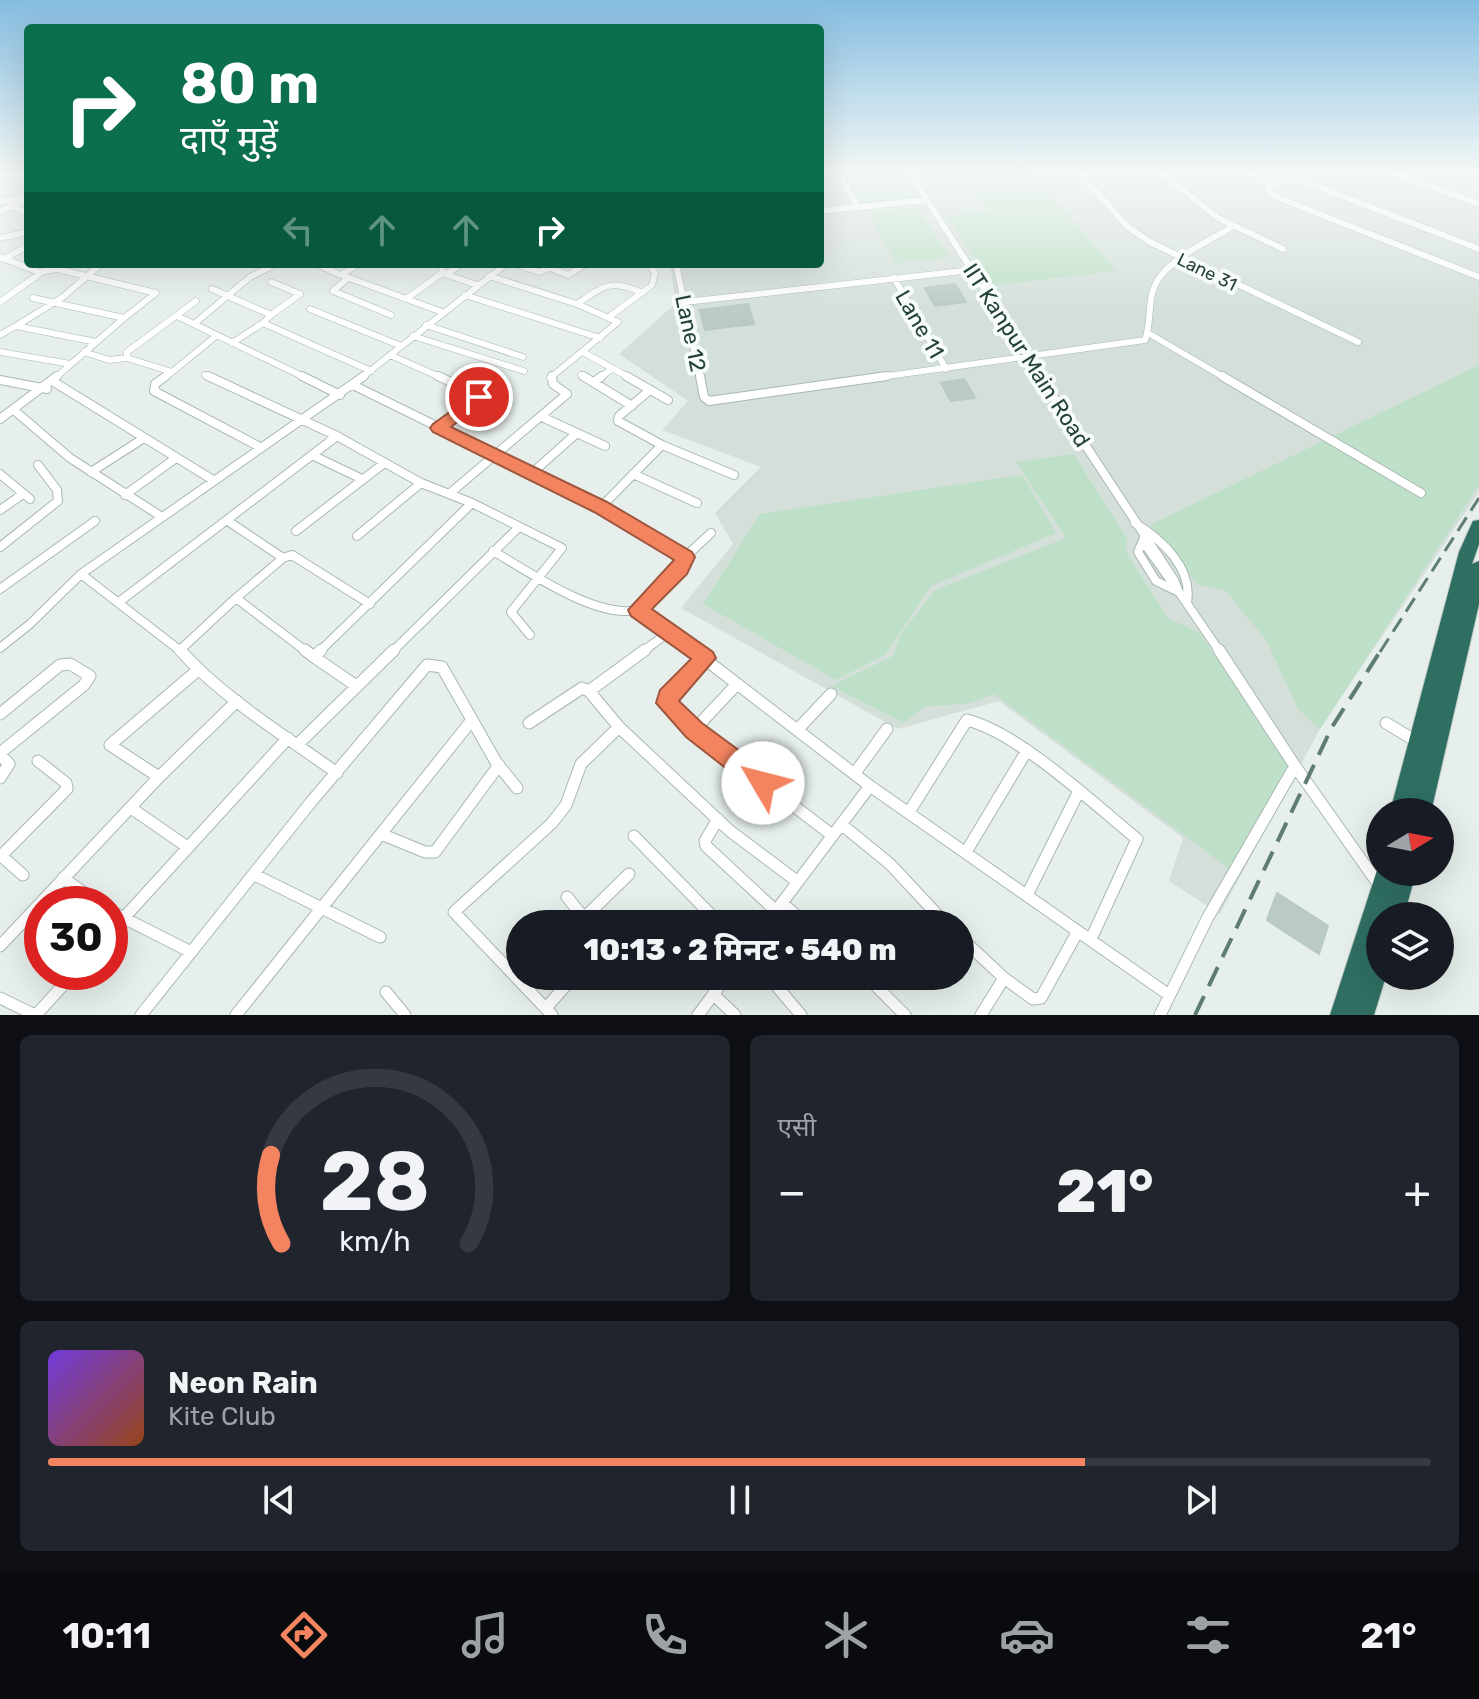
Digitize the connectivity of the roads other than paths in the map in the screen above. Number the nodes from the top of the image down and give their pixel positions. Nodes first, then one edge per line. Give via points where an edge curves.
1 (939, 219) edge
2 (1121, 219) edge
3 (1217, 219) edge
4 (1333, 219) edge
5 (1402, 219) edge
6 (1230, 228) junction
7 (24, 233) edge
8 (0, 238) edge
9 (24, 248) edge
10 (1283, 249) dead end
11 (1479, 249) edge
12 (1, 258) edge
13 (1183, 260) junction
14 (24, 266) edge
15 (29, 268) edge
16 (95, 268) edge
17 (268, 268) edge
18 (325, 268) edge
19 (355, 268) edge
20 (443, 268) edge
21 (455, 268) edge
22 (500, 268) edge
23 (554, 268) edge
24 (580, 268) edge
25 (652, 268) edge
26 (677, 268) edge
27 (972, 270) junction
28 (42, 272) junction
29 (444, 274) junction
30 (84, 275) junction
31 (489, 276) junction
32 (345, 277) junction
33 (1479, 277) edge
34 (894, 278) junction
35 (271, 282) dead end
36 (477, 285) junction
37 (212, 289) dead end
38 (642, 293) junction
39 (465, 295) junction
40 (229, 296) junction
41 (33, 298) dead end
42 (406, 299) junction
43 (196, 301) dead end
44 (0, 302) edge
45 (685, 302) junction
46 (54, 303) junction
47 (577, 304) junction
48 (310, 309) dead end
49 (442, 312) junction
50 (271, 315) junction
51 (391, 315) dead end
52 (177, 316) junction
53 (609, 317) junction
54 (124, 318) junction
55 (263, 323) junction
56 (194, 324) junction
57 (426, 325) junction
58 (16, 326) junction
59 (2, 332) edge
60 (1148, 333) junction
61 (216, 336) junction
62 (413, 336) junction
63 (600, 338) junction
64 (96, 342) junction
65 (1358, 342) dead end
66 (232, 343) junction
67 (401, 346) junction
68 (0, 352) edge
69 (84, 352) junction
70 (583, 352) junction
71 (390, 355) junction
72 (523, 357) dead end
73 (127, 358) junction
74 (1028, 358) junction
75 (71, 364) junction
76 (612, 369) junction
77 (946, 369) junction
78 (371, 371) junction
79 (524, 371) dead end
80 (172, 372) junction
81 (205, 375) dead end
82 (581, 375) dead end
83 (0, 380) edge
84 (54, 382) junction
85 (594, 382) junction
86 (353, 385) junction
87 (47, 389) junction
88 (650, 390) junction
89 (340, 395) junction
90 (668, 400) dead end
91 (632, 406) junction
92 (15, 411) junction
93 (542, 417) junction
94 (0, 419) edge
95 (299, 421) junction
96 (439, 428) junction
97 (577, 433) junction
98 (337, 436) junction
99 (144, 438) junction
100 (662, 445) junction
101 (605, 446) dead end
102 (260, 447) junction
103 (493, 455) junction
104 (314, 456) junction
105 (176, 458) junction
106 (383, 464) junction
107 (38, 465) dead end
108 (91, 472) junction
109 (532, 473) junction
110 (633, 474) junction
111 (734, 475) dead end
112 (2, 479) edge
113 (362, 479) junction
114 (213, 480) junction
115 (421, 483) junction
116 (1421, 493) dead end
117 (449, 494) junction
118 (125, 495) junction
119 (472, 503) junction
120 (697, 503) dead end
121 (601, 507) junction
122 (0, 510) edge
123 (162, 517) junction
124 (95, 521) dead end
125 (228, 521) junction
126 (1135, 523) junction
127 (1479, 526) edge
128 (519, 527) junction
129 (296, 531) dead end
130 (711, 533) dead end
131 (357, 536) dead end
132 (1144, 537) junction
133 (0, 547) edge
134 (493, 551) junction
135 (685, 557) junction
136 (283, 558) junction
137 (1479, 568) edge
138 (81, 574) junction
139 (539, 576) junction
140 (0, 589) edge
141 (1179, 592) junction
142 (236, 598) junction
143 (119, 602) junction
144 (1187, 602) junction
145 (370, 604) junction
146 (638, 610) junction
147 (669, 632) junction
148 (530, 635) dead end
149 (0, 648) edge
150 (180, 650) junction
151 (314, 657) junction
152 (706, 658) junction
153 (198, 670) junction
154 (737, 684) junction
155 (355, 685) junction
156 (589, 691) junction
157 (831, 694) dead end
158 (237, 701) junction
159 (0, 714) edge
160 (472, 720) junction
161 (529, 723) dead end
162 (1386, 723) dead end
163 (619, 727) junction
164 (798, 729) junction
165 (887, 729) dead end
166 (694, 730) junction
167 (293, 741) junction
168 (1417, 741) junction
169 (1026, 752) junction
170 (0, 754) edge
171 (38, 761) dead end
172 (1293, 763) junction
173 (499, 765) junction
174 (337, 773) junction
175 (855, 773) junction
176 (159, 777) junction
177 (0, 778) edge
178 (870, 786) junction
179 (517, 788) dead end
180 (1078, 793) junction
181 (1404, 798) edge
182 (1423, 798) edge
183 (131, 808) junction
184 (909, 812) junction
185 (718, 819) junction
186 (841, 824) junction
187 (381, 834) junction
188 (832, 835) junction
189 (634, 836) dead end
190 (186, 846) junction
191 (966, 852) junction
192 (1, 856) edge
193 (629, 874) dead end
194 (23, 875) dead end
195 (255, 875) junction
196 (63, 878) junction
197 (798, 882) junction
198 (74, 886) edge
199 (1390, 894) edge
200 (1027, 895) junction
201 (567, 897) dead end
202 (779, 907) junction
203 (322, 910) junction
204 (577, 910) edge
205 (596, 910) edge
206 (706, 910) edge
207 (777, 910) edge
208 (784, 910) edge
209 (933, 910) edge
210 (128, 913) edge
211 (128, 923) edge
212 (1078, 931) junction
213 (380, 937) dead end
214 (1091, 939) junction
215 (0, 946) edge
216 (974, 950) edge
217 (189, 951) junction
218 (1004, 978) junction
219 (59, 990) edge
220 (564, 990) edge
221 (716, 990) edge
222 (780, 990) edge
223 (880, 990) edge
224 (1370, 990) edge
225 (386, 992) dead end
226 (713, 994) junction
227 (1169, 995) junction
228 (0, 998) edge
229 (549, 1012) edge
230 (399, 1013) edge
231 (36, 1015) edge
232 (141, 1015) edge
233 (236, 1015) edge
234 (698, 1015) edge
235 (735, 1015) edge
236 (801, 1015) edge
237 (905, 1015) edge
238 (981, 1015) edge
239 (1160, 1015) edge
240 (1342, 1015) edge
241 (1362, 1015) edge

1 - 27 street, IIT Kanpur Main Road
2 - 13 street, Lane 31
3 - 6 street
4 - 33 street
5 - 11 street
6 - 10 street
6 - 13 street
7 - 8 street
9 - 12 street
12 - 14 street
13 - 60 street via 1155,284
13 - 65 street, Lane 31
15 - 28 street
16 - 30 street
17 - 40 street
18 - 32 street
19 - 32 street
20 - 29 street
21 - 29 street
22 - 31 street
23 - 24 street via 572,274
25 - 38 street via 654,281
26 - 45 street, Lane 12
27 - 34 street
27 - 74 street, IIT Kanpur Main Road
28 - 30 street via 57,269
28 - 44 street
29 - 36 street
29 - 42 street
30 - 46 street
30 - 54 street via 156,293
31 - 36 street
31 - 47 street
32 - 42 street
32 - 51 street via 334,292
34 - 45 street
34 - 77 street, Lane 11
35 - 50 street via 300,294
36 - 39 street
37 - 40 street
38 - 47 street via 613,282
38 - 53 street
39 - 49 street
39 - 63 street
40 - 50 street
40 - 56 street
41 - 46 street
42 - 49 street
43 - 52 street
45 - 77 street, Lane 12 via 709,401
46 - 54 street
46 - 58 street
47 - 53 street
48 - 67 street
49 - 57 street
50 - 55 street
52 - 56 street
52 - 73 street via 127,352
53 - 63 street via 618,323
54 - 64 street
55 - 66 street
55 - 78 street
56 - 61 street
57 - 62 street
57 - 72 street
58 - 59 street
58 - 64 street
60 - 74 street via 1145,340
60 - 116 street
61 - 66 street
61 - 80 street
62 - 67 street
62 - 79 street
63 - 70 street
64 - 69 street
66 - 89 street
67 - 71 street
68 - 75 street
69 - 73 street via 109,360
69 - 75 street
70 - 76 street
70 - 93 street via 550,378 567,394
71 - 78 street
71 - 96 street via 479,395
73 - 80 street
74 - 77 street
74 - 126 street, IIT Kanpur Main Road
75 - 84 street
76 - 85 street
76 - 88 street
78 - 86 street
80 - 102 street via 155,384 154,391
81 - 95 street
82 - 85 street
83 - 87 street
84 - 87 street
84 - 99 street
85 - 91 street
86 - 89 street
86 - 96 street
87 - 92 street
88 - 90 street
88 - 91 street
89 - 95 street
91 - 100 street via 618,421
92 - 94 street
92 - 108 street
93 - 97 street
93 - 103 street
95 - 98 street
95 - 102 street
96 - 103 street
97 - 101 street
97 - 109 street
98 - 104 street
98 - 106 street
99 - 105 street
99 - 108 street
100 - 110 street
100 - 111 street
102 - 114 street
103 - 109 street
103 - 117 street
104 - 113 street
104 - 125 street
105 - 114 street
105 - 118 street
106 - 113 street
106 - 115 street
107 - 133 street via 57,490 58,501
108 - 118 street
109 - 121 street
110 - 120 street
110 - 121 street
112 - 122 street via 26,497
113 - 129 street
114 - 123 street
115 - 117 street
115 - 131 street
117 - 119 street
118 - 123 street
119 - 128 street
119 - 145 street
121 - 135 street
123 - 138 street
124 - 140 street
125 - 136 street
125 - 143 street
126 - 132 street, IIT Kanpur Main Road
126 - 144 street via 1155,535 1183,573 1189,587
127 - 168 highway via 1467,552
128 - 134 street
128 - 139 street via 562,548
130 - 135 street
132 - 141 street, IIT Kanpur Main Road
132 - 141 street via 1138,552 1152,578
134 - 139 street
134 - 155 street
135 - 146 street
136 - 142 street
136 - 145 street via 295,556
137 - 182 highway
138 - 143 street
138 - 149 street
139 - 146 street via 605,609 628,614
139 - 148 street via 511,612
141 - 144 street, IIT Kanpur Main Road
142 - 150 street
142 - 151 street
143 - 150 street
144 - 172 street, IIT Kanpur Main Road
145 - 151 street
146 - 147 street
147 - 152 street
147 - 156 street
150 - 153 street
151 - 155 street
152 - 154 street
152 - 166 street via 667,700
153 - 158 street
153 - 176 street via 110,745
154 - 164 street
154 - 166 street
155 - 167 street
156 - 161 street via 576,690
156 - 163 street
157 - 164 street
158 - 167 street
158 - 176 street
159 - 170 street via 60,665 70,664 90,676
160 - 173 street
160 - 174 street via 442,667 430,664
160 - 187 street
162 - 168 street
163 - 185 street
163 - 229 street via 581,764 566,805 552,823 454,912
164 - 175 street
165 - 175 street
166 - 188 street
167 - 174 street
167 - 190 street
168 - 181 highway
169 - 180 street
169 - 184 street via 978,721 967,720
169 - 191 street
170 - 177 street via 9,764
171 - 192 street via 67,789
172 - 199 street, IIT Kanpur Main Road
172 - 227 street
173 - 179 street
173 - 187 street via 435,852
174 - 195 street
175 - 178 street
176 - 183 street
178 - 184 street
178 - 186 street
180 - 200 street
180 - 214 street via 1137,839
183 - 190 street
183 - 196 street
184 - 191 street
185 - 197 street
185 - 202 street via 706,846
186 - 188 street
186 - 209 street via 890,864
187 - 203 street
188 - 197 street
189 - 206 street
190 - 210 street
191 - 200 street
192 - 194 street
193 - 205 street
195 - 203 street
195 - 217 street
196 - 198 street
196 - 215 street
197 - 202 street
199 - 240 highway
200 - 212 street
201 - 204 street
202 - 207 street
202 - 208 street
203 - 213 street
203 - 233 street
211 - 217 street
212 - 214 street
212 - 218 street via 1041,998 1033,999
214 - 227 street
216 - 218 street
217 - 232 street
218 - 238 street
219 - 231 street
220 - 229 street
221 - 226 street
222 - 236 street
223 - 237 street
224 - 241 highway
225 - 230 street
226 - 234 street
226 - 235 street
227 - 239 street
228 - 231 street

